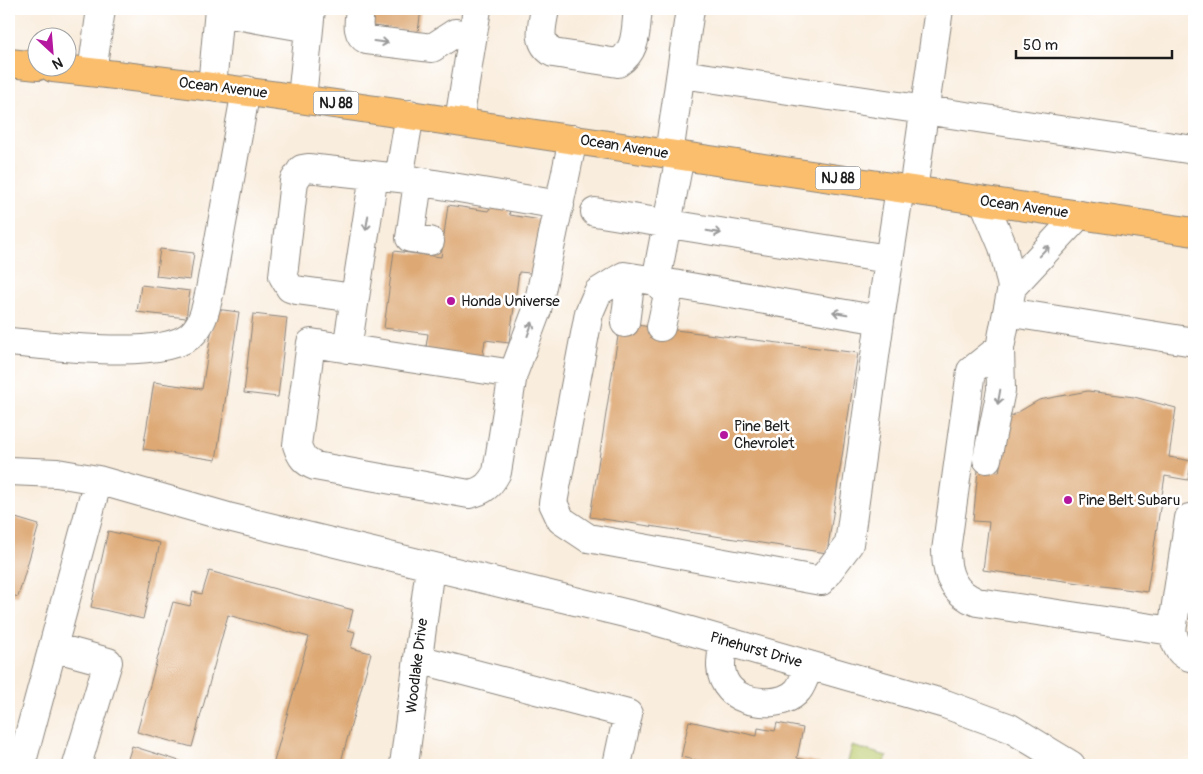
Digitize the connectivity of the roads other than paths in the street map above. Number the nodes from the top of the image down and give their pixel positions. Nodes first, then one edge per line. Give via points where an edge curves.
1 (101, 9) edge
2 (360, 9) edge
3 (477, 9) edge
4 (545, 9) edge
5 (638, 9) edge
6 (690, 9) edge
7 (939, 9) edge
8 (219, 11) edge
9 (310, 18) edge
10 (472, 35) junction
11 (9, 63) edge
12 (28, 65) edge
13 (78, 71) edge
14 (92, 72) junction
15 (682, 74) junction
16 (212, 87) junction
17 (246, 90) junction
18 (302, 98) junction
19 (925, 109) junction
20 (410, 114) junction
21 (459, 121) junction
22 (573, 140) junction
23 (1194, 150) edge
24 (674, 155) junction
25 (397, 179) junction
26 (907, 189) junction
27 (984, 202) junction
28 (560, 205) junction
29 (595, 212) dead end
30 (1079, 215) junction
31 (666, 225) junction
32 (1194, 232) edge
33 (430, 241) dead end
34 (888, 259) junction
35 (649, 280) junction
36 (355, 298) junction
37 (1009, 300) junction
38 (880, 320) junction
39 (9, 342) edge
40 (1194, 342) edge
41 (347, 348) junction
42 (1000, 348) junction
43 (512, 374) junction
44 (987, 460) dead end
45 (9, 472) edge
46 (98, 480) junction
47 (1194, 519) edge
48 (430, 567) junction
49 (1172, 631) junction
50 (724, 641) junction
51 (53, 647) junction
52 (1194, 658) edge
53 (418, 659) junction
54 (810, 665) junction
55 (21, 765) edge
56 (77, 765) edge
57 (404, 765) edge
58 (617, 765) edge
59 (1071, 765) edge

1 - 14 street
2 -> 10 street via 359,30 367,40 432,48 455,33
3 - 10 street
4 - 5 street via 540,39 545,48 553,53 618,63 632,49
6 - 15 street
7 - 19 street
8 - 9 street
8 - 16 street
9 - 18 street
10 - 21 street
11 - 12 main road
13 - 14 main road, Ocean Avenue / NJ 88
14 - 16 main road, Ocean Avenue / NJ 88
15 - 19 street
15 - 24 street
16 - 17 main road, Ocean Avenue / NJ 88
17 - 18 main road, Ocean Avenue / NJ 88
17 - 39 street via 210,290 203,320 190,335 173,345 141,350
18 - 20 main road, Ocean Avenue / NJ 88
19 - 23 street
19 - 26 street
20 - 21 main road, Ocean Avenue / NJ 88
20 - 25 street
21 - 22 main road, Ocean Avenue / NJ 88
22 - 24 main road, Ocean Avenue / NJ 88
22 - 28 street
24 - 26 main road, Ocean Avenue / NJ 88
24 - 31 street
25 - 28 street
25 - 33 street via 410,238
25 -> 36 street
25 - 36 street via 308,168 302,169 294,181 285,250 285,282 296,290
26 - 27 main road, Ocean Avenue / NJ 88
26 - 34 street
27 - 30 main road, Ocean Avenue / NJ 88
27 - 37 street via 1003,247
43 -> 28 street via 537,310
29 - 31 street
30 - 32 main road, Ocean Avenue / NJ 88
37 -> 30 street
31 -> 34 street
31 - 35 street
34 - 38 street
35 - 35 street via 668,294 643,325
38 -> 35 street
35 - 38 street via 624,276 598,292 589,313 553,503 562,520 588,538 821,582 849,544
36 - 41 street
37 - 40 street
37 - 42 street
41 - 43 street
41 - 43 street via 311,343 297,445 306,462 469,494 480,492 491,484 497,472
42 -> 44 street via 1001,390
42 - 49 street via 971,371 946,551 948,574 954,585 976,602
45 - 46 street, Pinehurst Drive via 58,473
46 - 48 street, Pinehurst Drive via 228,517
46 - 51 street
47 - 49 street via 1189,518
48 - 50 street, Pinehurst Drive via 645,618
48 - 53 street, Woodlake Drive
49 - 52 street via 1177,649
50 - 54 street, Pinehurst Drive
50 - 54 street via 720,664 724,678 730,689 741,697 765,703 783,700 798,691
51 - 55 street
51 - 56 street via 108,662
53 - 57 street, Woodlake Drive
53 - 58 street via 628,714
54 - 59 street, Pinehurst Drive via 944,704 1010,728

